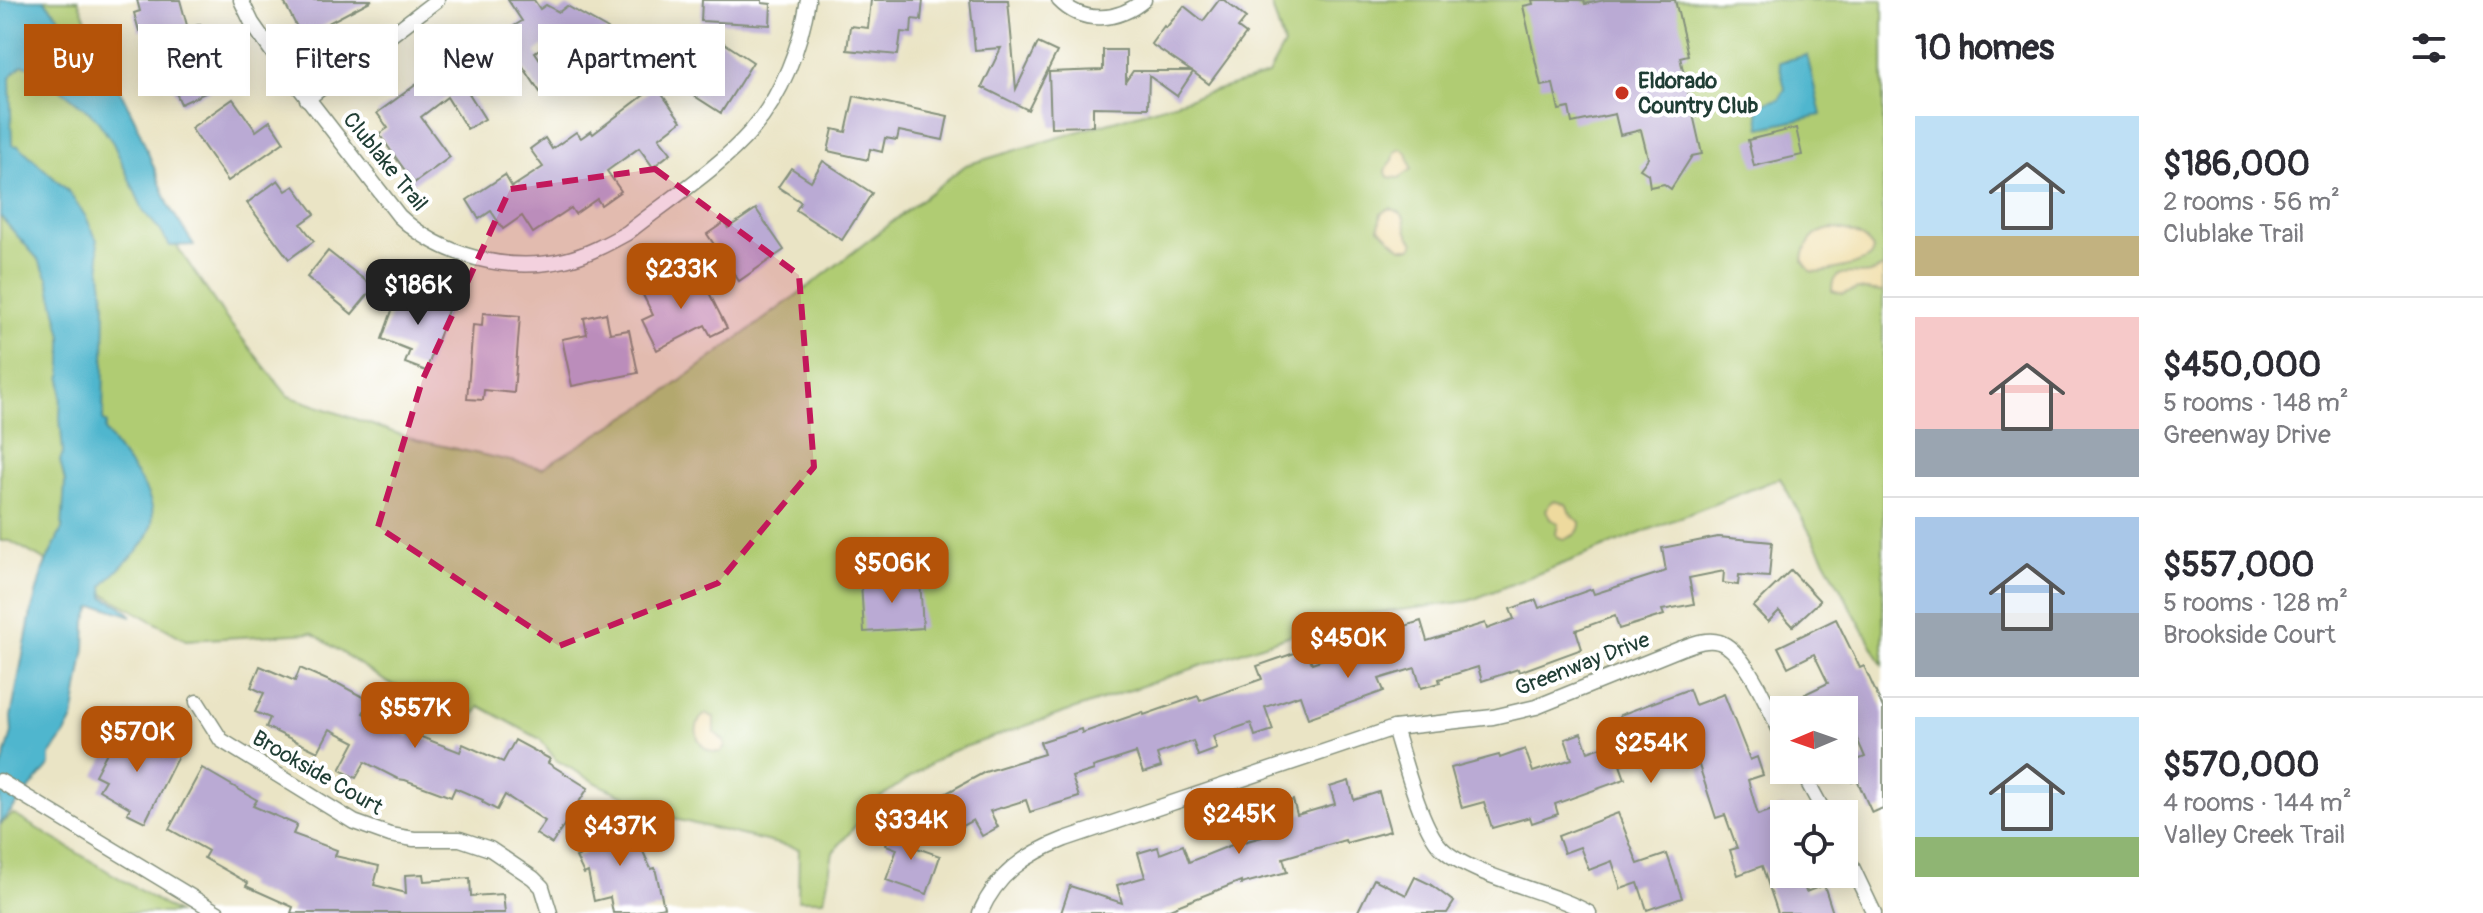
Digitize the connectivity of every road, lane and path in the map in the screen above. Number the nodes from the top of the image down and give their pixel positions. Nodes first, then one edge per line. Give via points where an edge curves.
1 (241, 0) edge
2 (437, 0) edge
3 (808, 0) edge
4 (1059, 0) edge
5 (1144, 0) edge
6 (307, 99) junction
7 (197, 702) dead end
8 (1770, 713) edge
9 (1394, 728) junction
10 (0, 781) edge
11 (1858, 879) edge
12 (218, 913) edge
13 (550, 913) edge
14 (980, 913) edge
15 (1589, 913) edge
16 (1874, 913) edge

1 - 6 street, Clublake Trail
2 - 6 street
3 - 6 street, Clublake Trail via 784,77 753,129 627,233 567,260 495,262 426,238 387,202
4 - 5 street via 1076,14 1092,18 1121,14
7 - 13 street, Brookside Court via 221,740 354,822 390,835 470,840 490,849 542,887
8 - 9 street, Greenway Drive via 1740,658 1720,642 1704,642 1520,712
9 - 14 street, Greenway Drive via 1049,845 1005,874
9 - 15 street via 1426,824 1443,849 1469,866
10 - 12 street
11 - 16 street

